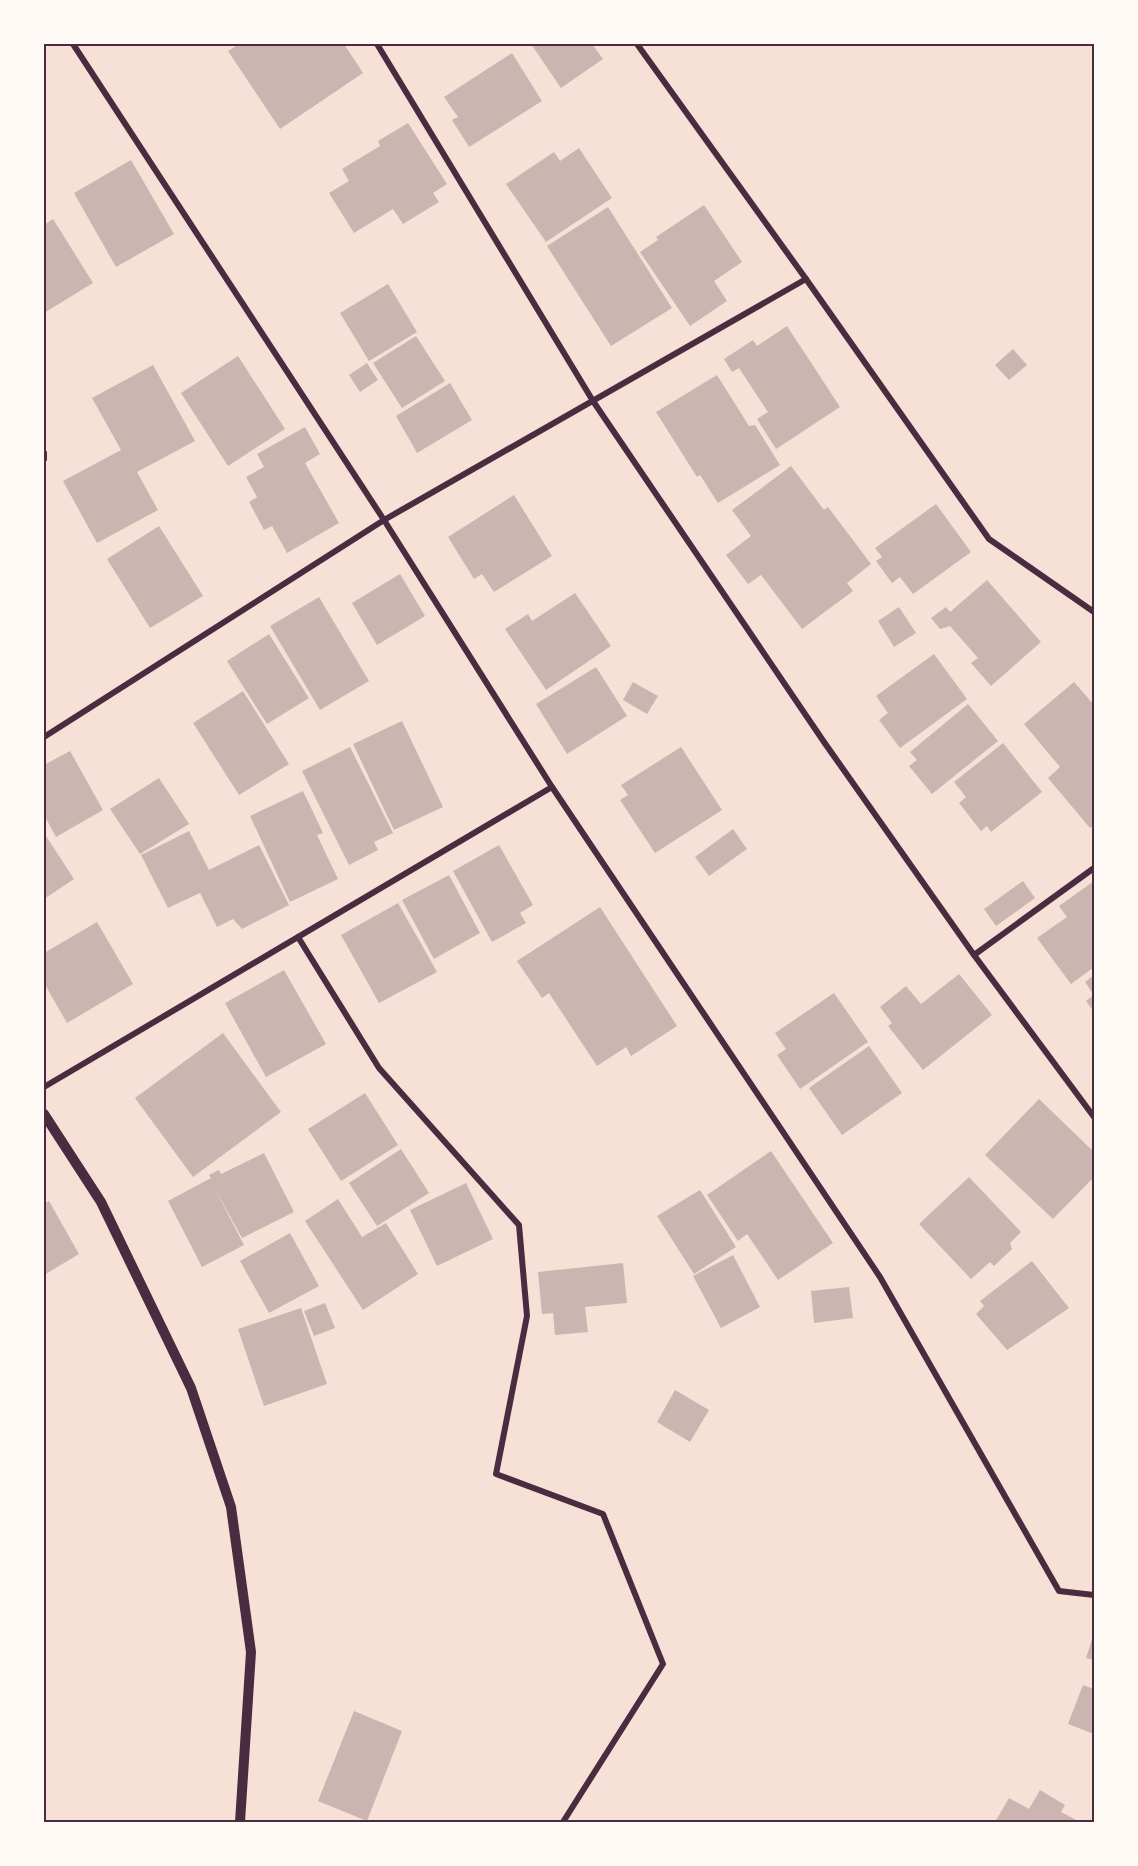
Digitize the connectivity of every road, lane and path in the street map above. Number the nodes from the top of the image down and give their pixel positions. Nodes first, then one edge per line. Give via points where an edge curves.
1 (73, 44) edge
2 (377, 44) edge
3 (637, 44) edge
4 (806, 279) junction
5 (593, 401) junction
6 (44, 453) edge
7 (44, 459) edge
8 (384, 520) junction
9 (1095, 612) edge
10 (44, 737) edge
11 (552, 788) junction
12 (1095, 868) edge
13 (298, 937) junction
14 (974, 956) junction
15 (44, 1087) edge
16 (44, 1114) edge
17 (1095, 1117) edge
18 (1095, 1595) edge
19 (240, 1822) edge
20 (563, 1822) edge

1 - 8 street
2 - 5 street
3 - 4 street
4 - 5 street
4 - 9 street via 989,539
5 - 8 street
5 - 14 street
6 - 7 street
8 - 10 street
8 - 11 street
11 - 13 street
11 - 18 street via 880,1277 1059,1591
12 - 14 street
13 - 15 street
13 - 20 street via 380,1068 519,1225 527,1316 496,1474 603,1514 663,1664
14 - 17 street
16 - 19 street via 101,1203 186,1377 231,1508 251,1652

